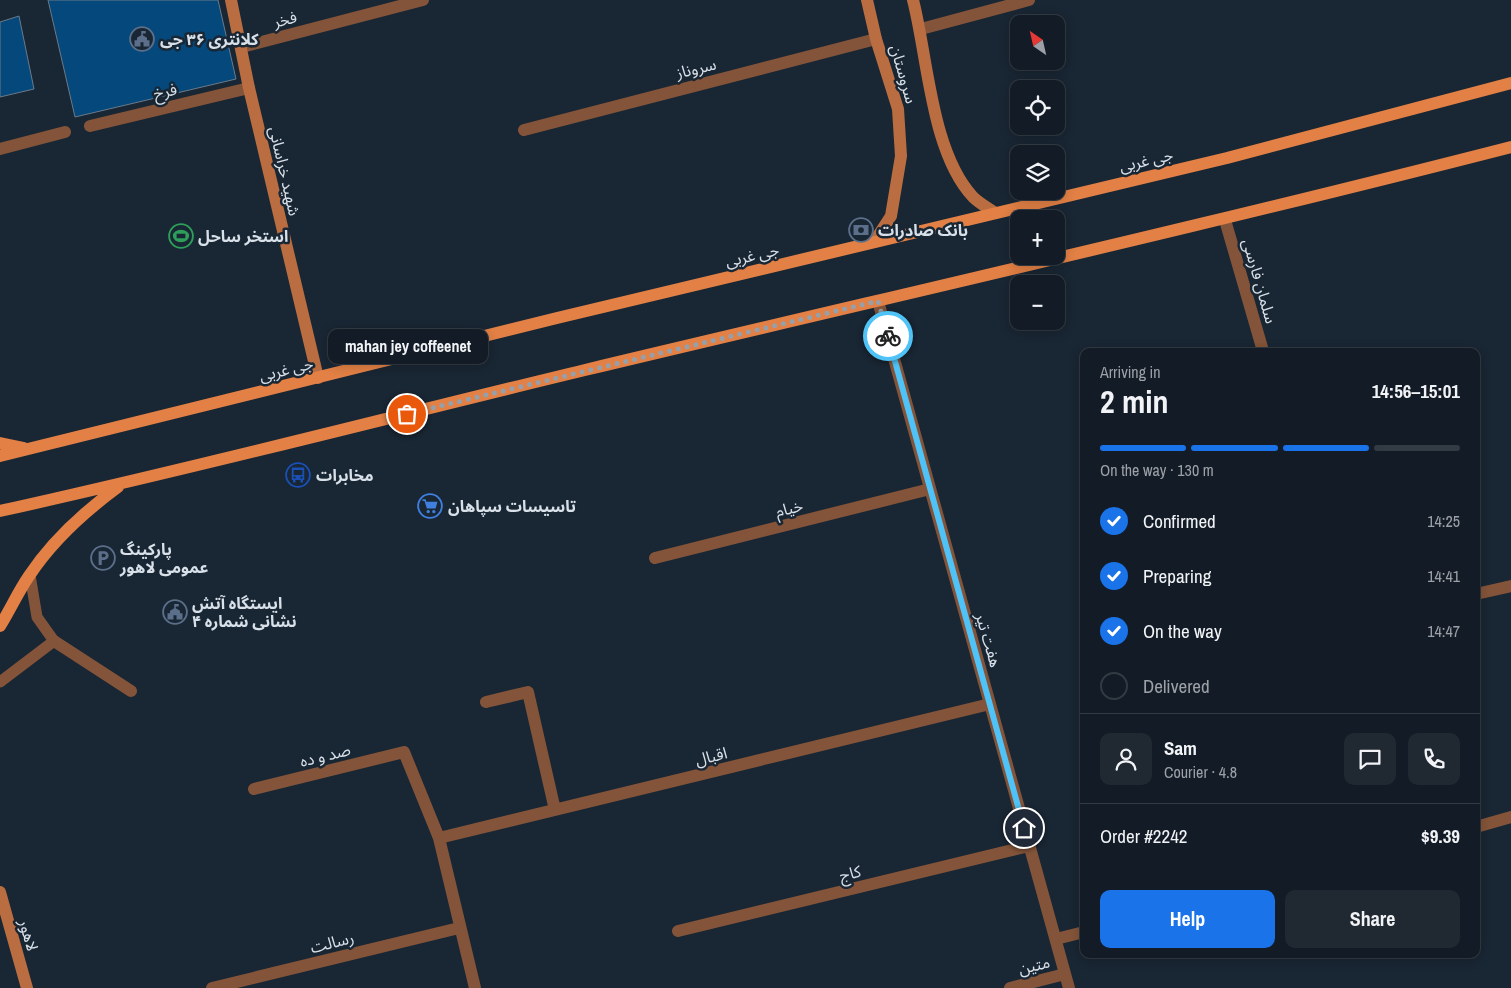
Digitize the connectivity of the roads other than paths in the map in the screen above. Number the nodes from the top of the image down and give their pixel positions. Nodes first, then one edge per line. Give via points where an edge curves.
1 (231, 0) edge
2 (423, 0) edge
3 (867, 0) edge
4 (913, 0) edge
5 (1029, 0) edge
6 (921, 29) junction
7 (876, 38) junction
8 (242, 47) junction
9 (1511, 83) edge
10 (248, 88) junction
11 (90, 126) dead end
12 (524, 130) dead end
13 (65, 132) dead end
14 (1511, 147) edge
15 (0, 149) edge
16 (995, 213) junction
17 (1225, 220) junction
18 (874, 242) junction
19 (878, 301) junction
20 (1262, 348) edge
21 (318, 378) junction
22 (0, 443) edge
23 (26, 449) junction
24 (0, 456) edge
25 (122, 484) junction
26 (930, 489) junction
27 (0, 511) edge
28 (655, 558) dead end
29 (30, 575) junction
30 (1511, 586) edge
31 (1480, 593) edge
32 (0, 626) edge
33 (54, 641) junction
34 (0, 682) edge
35 (131, 691) dead end
36 (486, 702) dead end
37 (990, 704) junction
38 (254, 789) dead end
39 (555, 810) junction
40 (1511, 817) edge
41 (1480, 826) edge
42 (439, 838) junction
43 (1029, 846) junction
44 (0, 892) edge
45 (459, 928) junction
46 (678, 931) dead end
47 (1080, 933) edge
48 (1056, 939) junction
49 (1065, 974) junction
50 (27, 988) edge
51 (212, 988) edge
52 (475, 988) edge
53 (1010, 988) edge
54 (1069, 988) edge

1 - 8 street, شهید خراسانی
2 - 8 street, فخر
3 - 7 street, سروستان
4 - 6 street, سروستان
5 - 6 street
6 - 16 street, سروستان via 931,94 951,163 974,197
7 - 12 street, سروناز
7 - 18 street, سروستان via 898,109 901,156 891,216
8 - 10 street, شهید خراسانی
9 - 16 main road, جی غربی via 1227,158
10 - 11 street, فرخ
10 - 21 street, شهید خراسانی
13 - 15 street
14 - 17 main road
16 - 18 main road, جی غربی
17 - 19 main road
17 - 20 street, سلمان فارسی
18 - 21 main road, جی غربی
19 - 25 main road
19 - 26 street, هفت تیر
21 - 23 main road, جی غربی
22 - 23 main road
23 - 24 main road, جی غربی
25 - 27 main road
25 - 29 main road via 76,522
26 - 28 street, خیام
26 - 37 street, هفت تیر
29 - 32 main road
29 - 33 lane via 37,617
30 - 31 street
33 - 34 lane
33 - 35 street
36 - 39 street via 528,692
37 - 39 street, اقبال
37 - 43 street, هفت تیر
38 - 42 street, صد و ده via 404,752
39 - 42 street, اقبال
40 - 41 street
42 - 45 street
43 - 46 street, کاج
43 - 48 street, هفت تیر
44 - 50 street, لاهور
45 - 51 street, رسالت
45 - 52 street
47 - 48 street
48 - 49 street, هفت تیر
49 - 53 street, متین
49 - 54 street, هفت تیر

